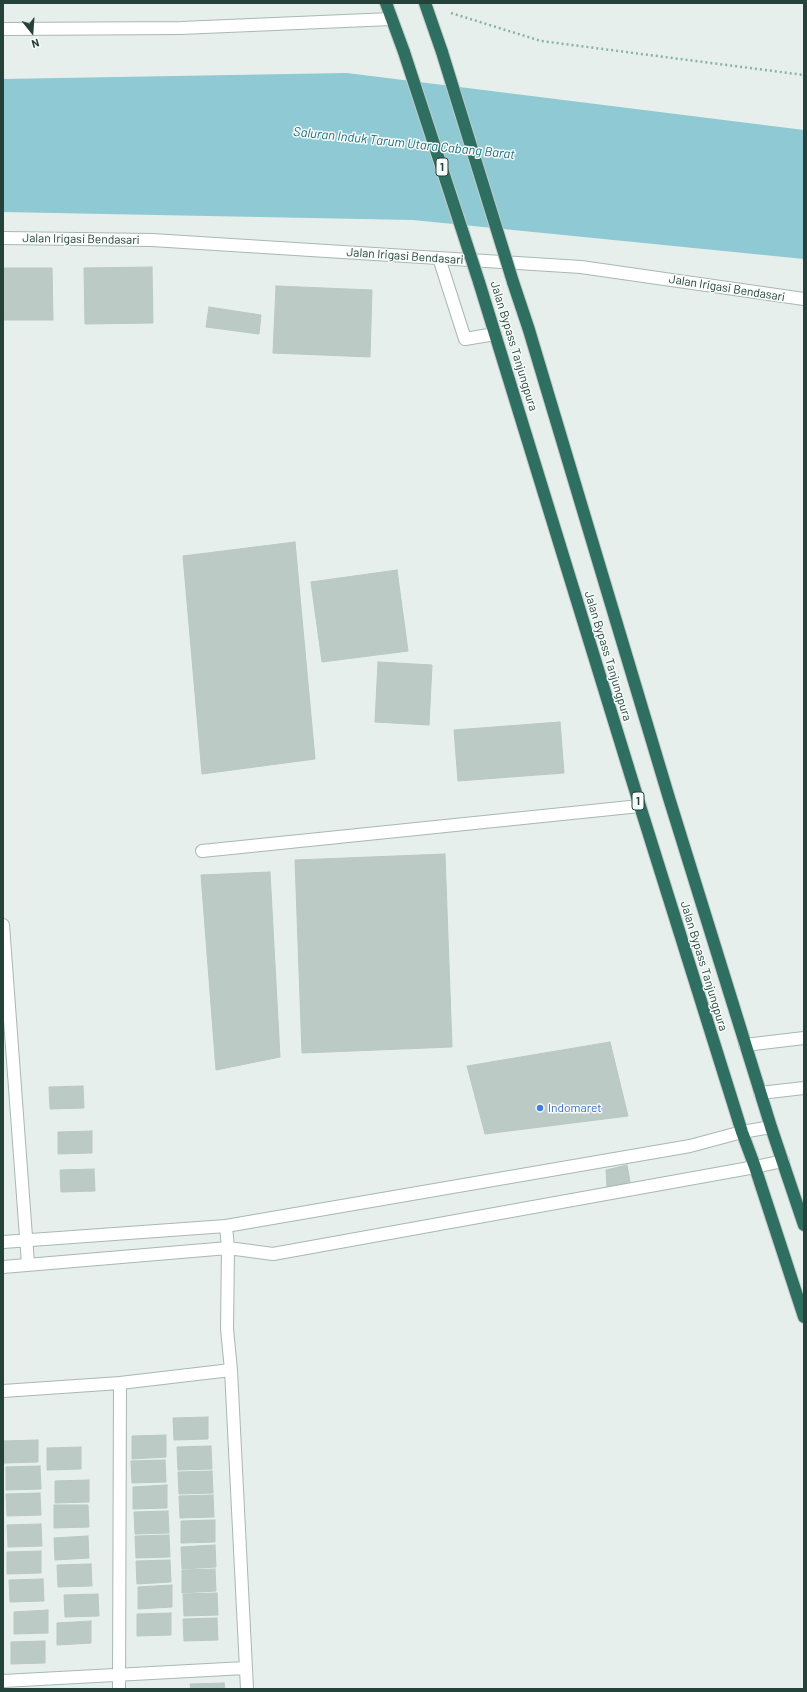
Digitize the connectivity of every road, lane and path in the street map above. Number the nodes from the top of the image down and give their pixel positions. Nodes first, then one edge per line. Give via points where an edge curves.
1 (386, 3) edge
2 (426, 4) edge
3 (391, 19) junction
4 (3, 29) edge
5 (804, 75) edge
6 (3, 238) edge
7 (439, 258) junction
8 (804, 299) edge
9 (495, 334) junction
10 (640, 806) junction
11 (202, 851) dead end
12 (3, 925) edge
13 (4, 941) edge
14 (804, 1038) edge
15 (745, 1045) junction
16 (804, 1088) edge
17 (760, 1093) junction
18 (770, 1127) junction
19 (742, 1132) junction
20 (783, 1161) junction
21 (755, 1167) junction
22 (804, 1225) edge
23 (226, 1226) junction
24 (25, 1240) junction
25 (3, 1242) edge
26 (228, 1248) junction
27 (28, 1264) junction
28 (3, 1267) edge
29 (804, 1317) edge
30 (231, 1370) junction
31 (120, 1383) junction
32 (3, 1391) edge
33 (245, 1668) junction
34 (118, 1673) junction
35 (3, 1681) edge
36 (119, 1689) edge
37 (247, 1689) edge

1 - 3 highway, Jalan Bypass Tanjungpura / 1
2 - 5 path via 541,41
2 - 15 highway, Jalan Bypass Tanjungpura, bridge via 531,337
3 - 4 street via 181,28
3 - 9 highway, Jalan Bypass Tanjungpura / 1, bridge
6 - 7 street, Jalan Irigasi Bendasari via 152,240
7 - 8 street, Jalan Irigasi Bendasari via 581,267
7 - 9 street via 465,339
9 - 10 highway, Jalan Bypass Tanjungpura / 1
10 - 11 street
10 - 19 highway, Jalan Bypass Tanjungpura / 1
12 - 13 street
13 - 24 street
14 - 15 street
15 - 17 highway, Jalan Bypass Tanjungpura
16 - 17 street
17 - 18 highway, Jalan Bypass Tanjungpura
18 - 19 street
18 - 20 highway, Jalan Bypass Tanjungpura
19 - 21 highway, Jalan Bypass Tanjungpura / 1
19 - 23 street via 690,1146
20 - 21 street
20 - 22 highway, Jalan Bypass Tanjungpura
21 - 26 street via 273,1254
21 - 29 highway, Jalan Bypass Tanjungpura / 1
23 - 24 street
23 - 26 street
24 - 25 street
24 - 27 street
26 - 27 street
26 - 30 street via 227,1329
27 - 28 street
30 - 31 street
30 - 33 street
31 - 32 street
31 - 34 street
33 - 34 street
33 - 37 street
34 - 35 street
34 - 36 street

